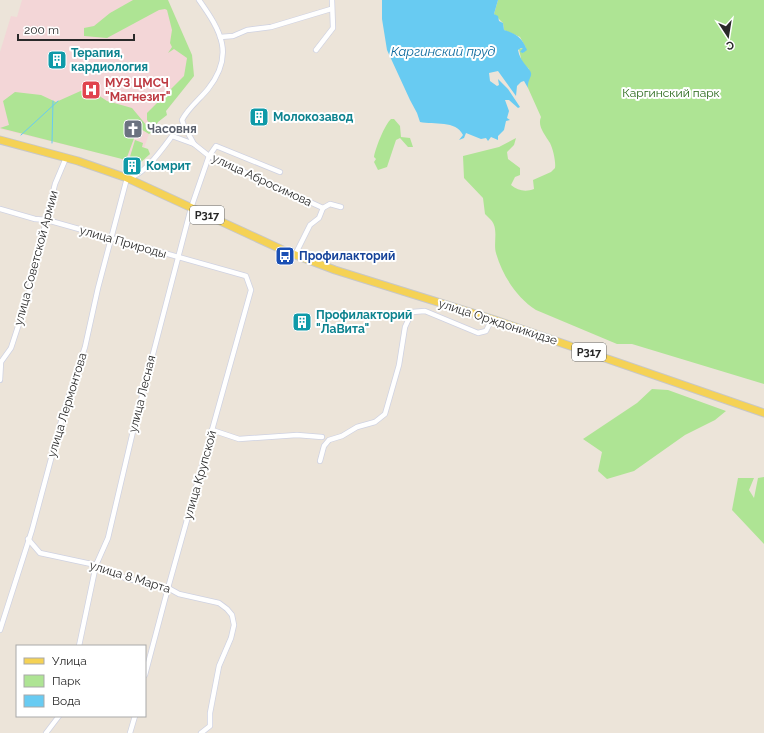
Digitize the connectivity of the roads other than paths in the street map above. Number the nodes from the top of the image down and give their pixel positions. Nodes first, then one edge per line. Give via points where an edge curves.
1 (199, 0) edge
2 (332, 0) edge
3 (331, 9) junction
4 (220, 37) junction
5 (316, 50) dead end
6 (0, 140) edge
7 (194, 144) junction
8 (208, 156) junction
9 (66, 158) junction
10 (280, 172) dead end
11 (127, 178) junction
12 (341, 207) dead end
13 (191, 208) junction
14 (323, 208) junction
15 (0, 209) edge
16 (47, 220) junction
17 (110, 239) junction
18 (295, 255) junction
19 (178, 257) junction
20 (246, 276) joint
21 (492, 319) junction
22 (0, 380) edge
23 (764, 413) edge
24 (212, 430) junction
25 (322, 437) dead end
26 (320, 461) dead end
27 (28, 539) junction
28 (96, 565) junction
29 (168, 588) junction
30 (0, 630) edge
31 (79, 645) edge
32 (146, 671) edge
33 (58, 717) edge
34 (134, 717) edge
35 (46, 733) edge
36 (130, 733) edge
37 (201, 733) edge

1 - 4 street
2 - 3 street
3 - 4 street via 272,27
3 - 5 street via 334,16 333,28
4 - 7 street via 224,46 220,71 182,120
6 - 9 main road, Р317
7 - 8 street, улица Абросимова
7 - 11 street, улица Абросимова via 172,136 141,172
8 - 10 street, улица Лесная via 216,146
8 - 13 street, улица Лесная
8 - 14 street, улица Абросимова
9 - 11 main road, Р317
9 - 16 street, улица Советской Армии via 55,184
11 - 13 main road, Р317
11 - 17 street, улица Лермонтова
12 - 14 street via 330,204
13 - 18 main road, Р317
13 - 19 street, улица Лесная
14 - 18 street
15 - 16 street, улица Природы
16 - 17 street, улица Природы
16 - 22 street, улица Советской Армии via 28,296 10,348 1,362
17 - 19 street, улица Природы
17 - 27 street, улица Лермонтова via 85,347 63,414
18 - 21 main road, улица Орждоникидзе / Р317
19 - 20 street, улица Природы
19 - 28 street, улица Лесная via 108,538
20 - 24 street, улица Крупской via 251,290
21 - 23 main road, улица Орждоникидзе / Р317
21 - 26 street via 488,329 480,333 424,311 412,312 404,327 399,365 385,414 375,422 356,427 342,436 329,440 324,446
24 - 25 street via 240,439 297,434
24 - 29 street, улица Крупской
27 - 28 street, улица 8 Марта via 40,553
27 - 30 street, улица Лермонтова
28 - 29 street, улица 8 Марта via 125,578
28 - 31 street, улица Лесная
29 - 32 street, улица Крупской
29 - 37 street, улица 8 Марта via 179,594 219,603 232,615 234,625 219,666 210,726
33 - 35 street
34 - 36 street

